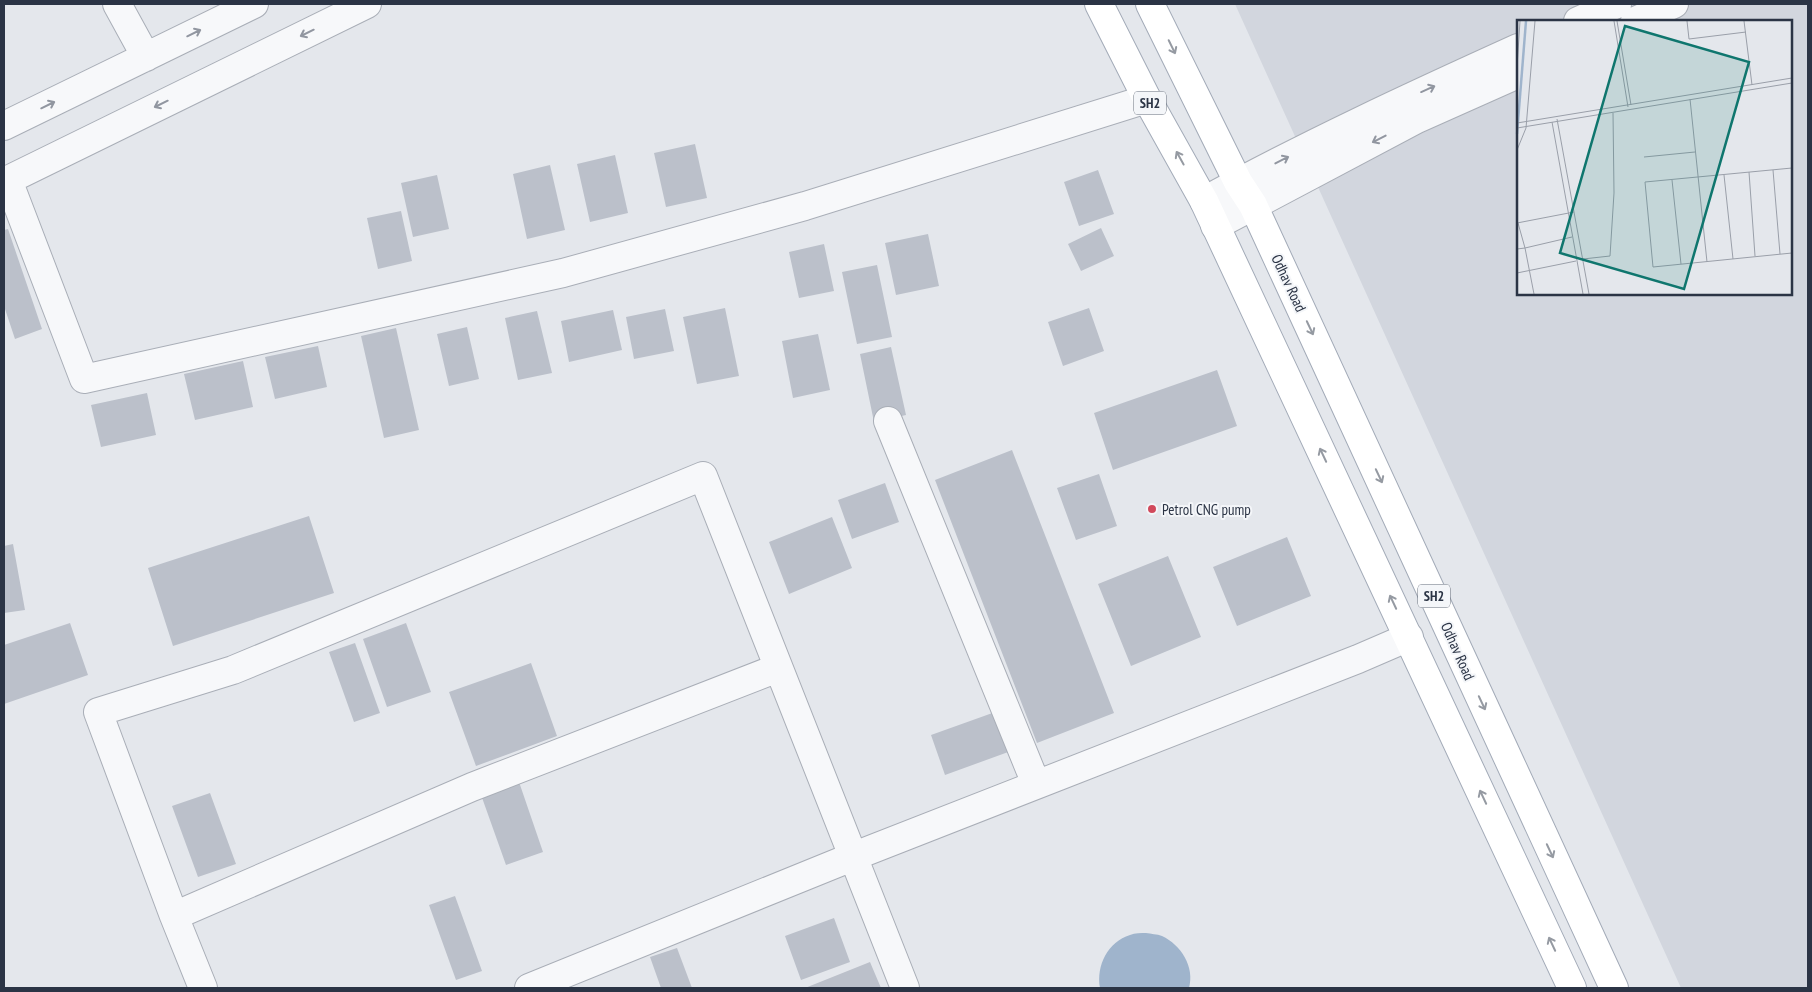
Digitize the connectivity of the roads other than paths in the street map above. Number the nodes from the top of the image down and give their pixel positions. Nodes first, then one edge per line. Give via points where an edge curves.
1 (117, 4) edge
2 (254, 4) edge
3 (367, 4) edge
4 (1099, 4) edge
5 (1150, 4) edge
6 (1617, 4) edge
7 (1674, 4) edge
8 (330, 12) edge
9 (1580, 20) edge
10 (1637, 20) edge
11 (1517, 48) edge
12 (146, 56) junction
13 (1517, 74) edge
14 (1147, 99) junction
15 (4, 126) edge
16 (6, 181) edge
17 (1238, 182) junction
18 (1204, 201) junction
19 (1253, 205) junction
20 (1215, 226) junction
21 (888, 420) dead end
22 (1409, 637) junction
23 (778, 668) junction
24 (1036, 784) junction
25 (852, 857) junction
26 (174, 916) junction
27 (203, 988) edge
28 (529, 988) edge
29 (905, 988) edge
30 (1572, 988) edge
31 (1614, 988) edge

1 - 12 street
12 -> 2 street
3 - 8 street
4 - 14 main road, SH2
5 -> 17 main road, SH2
6 - 9 street
7 - 10 street
8 -> 16 street
17 -> 11 street via 1407,98
15 -> 12 street
13 -> 19 street via 1418,119
14 - 16 street via 805,206 563,273 84,379
18 -> 14 main road, SH2
17 - 18 street
17 - 19 main road, SH2
18 - 20 main road, SH2
19 - 20 street
19 -> 31 main road, Odhav Road / SH2
22 -> 20 main road, SH2
21 - 24 street
22 - 24 street
30 -> 22 main road, SH2
23 - 25 street
23 - 26 street via 472,787
23 - 26 street via 703,476 233,670 98,712
24 - 25 street
25 - 28 street
25 - 29 street
26 - 27 street

